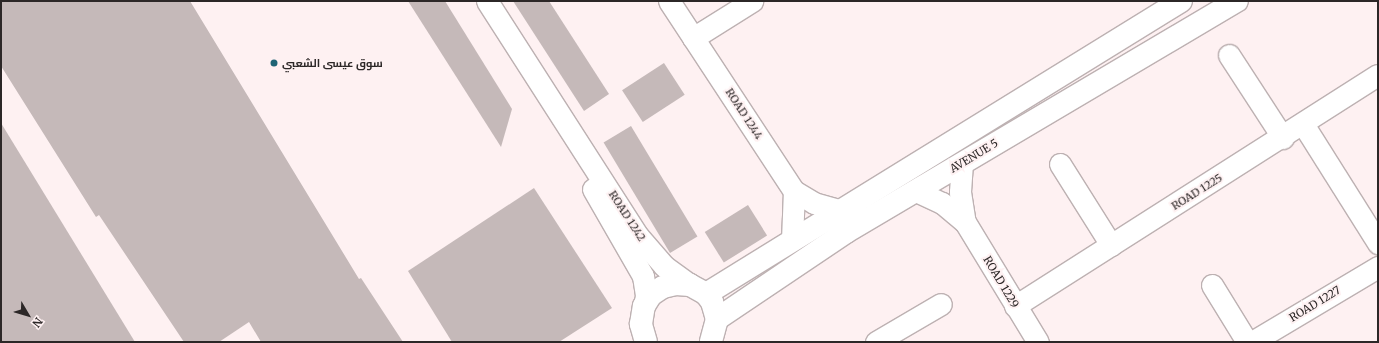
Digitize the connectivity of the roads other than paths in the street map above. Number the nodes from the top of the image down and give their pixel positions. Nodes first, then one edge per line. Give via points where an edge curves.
1 (487, 1) edge
2 (669, 1) edge
3 (752, 1) edge
4 (1181, 1) edge
5 (1237, 1) edge
6 (693, 38) junction
7 (1229, 54) dead end
8 (1378, 75) edge
9 (1304, 124) junction
10 (1283, 138) junction
11 (573, 139) junction
12 (962, 163) junction
13 (1060, 164) dead end
14 (794, 191) junction
15 (916, 191) junction
16 (839, 210) junction
17 (965, 222) junction
18 (792, 240) junction
19 (1378, 243) edge
20 (1111, 246) junction
21 (1378, 267) edge
22 (1212, 284) dead end
23 (698, 290) junction
24 (941, 304) dead end
25 (644, 306) junction
26 (1015, 306) junction
27 (717, 320) junction
28 (639, 339) edge
29 (711, 342) edge
30 (876, 342) edge
31 (1038, 342) edge
32 (1247, 342) edge
33 (1252, 342) edge

1 - 11 street, ROAD 1242
2 - 6 street, ROAD 1244
3 - 6 street
4 - 16 street, AVENUE 5
5 - 12 street, AVENUE 5
6 - 14 street, ROAD 1244
7 - 10 street
8 - 9 street, ROAD 1225
9 - 10 street, ROAD 1225
9 - 19 street
10 - 20 street, ROAD 1225
11 - 23 street, ROAD 1242 via 597,170 650,252
11 - 25 street, ROAD 1242 via 582,172 643,276 646,291
12 - 15 street, AVENUE 5
12 - 17 street, ROAD 1229 via 960,192
13 - 20 street
14 - 16 street, ROAD 1244 via 814,203
14 - 18 street
15 - 17 street, ROAD 1229 via 942,203
15 - 27 street, AVENUE 5 via 846,232
16 - 18 street, AVENUE 5
17 - 26 street, ROAD 1229
18 - 23 street, AVENUE 5
20 - 26 street, ROAD 1225
21 - 33 street, ROAD 1227
22 - 32 street
23 - 25 street via 676,284 663,287 652,295
23 - 27 street via 712,302
24 - 30 street
25 - 28 street
26 - 31 street, ROAD 1229
27 - 29 street

